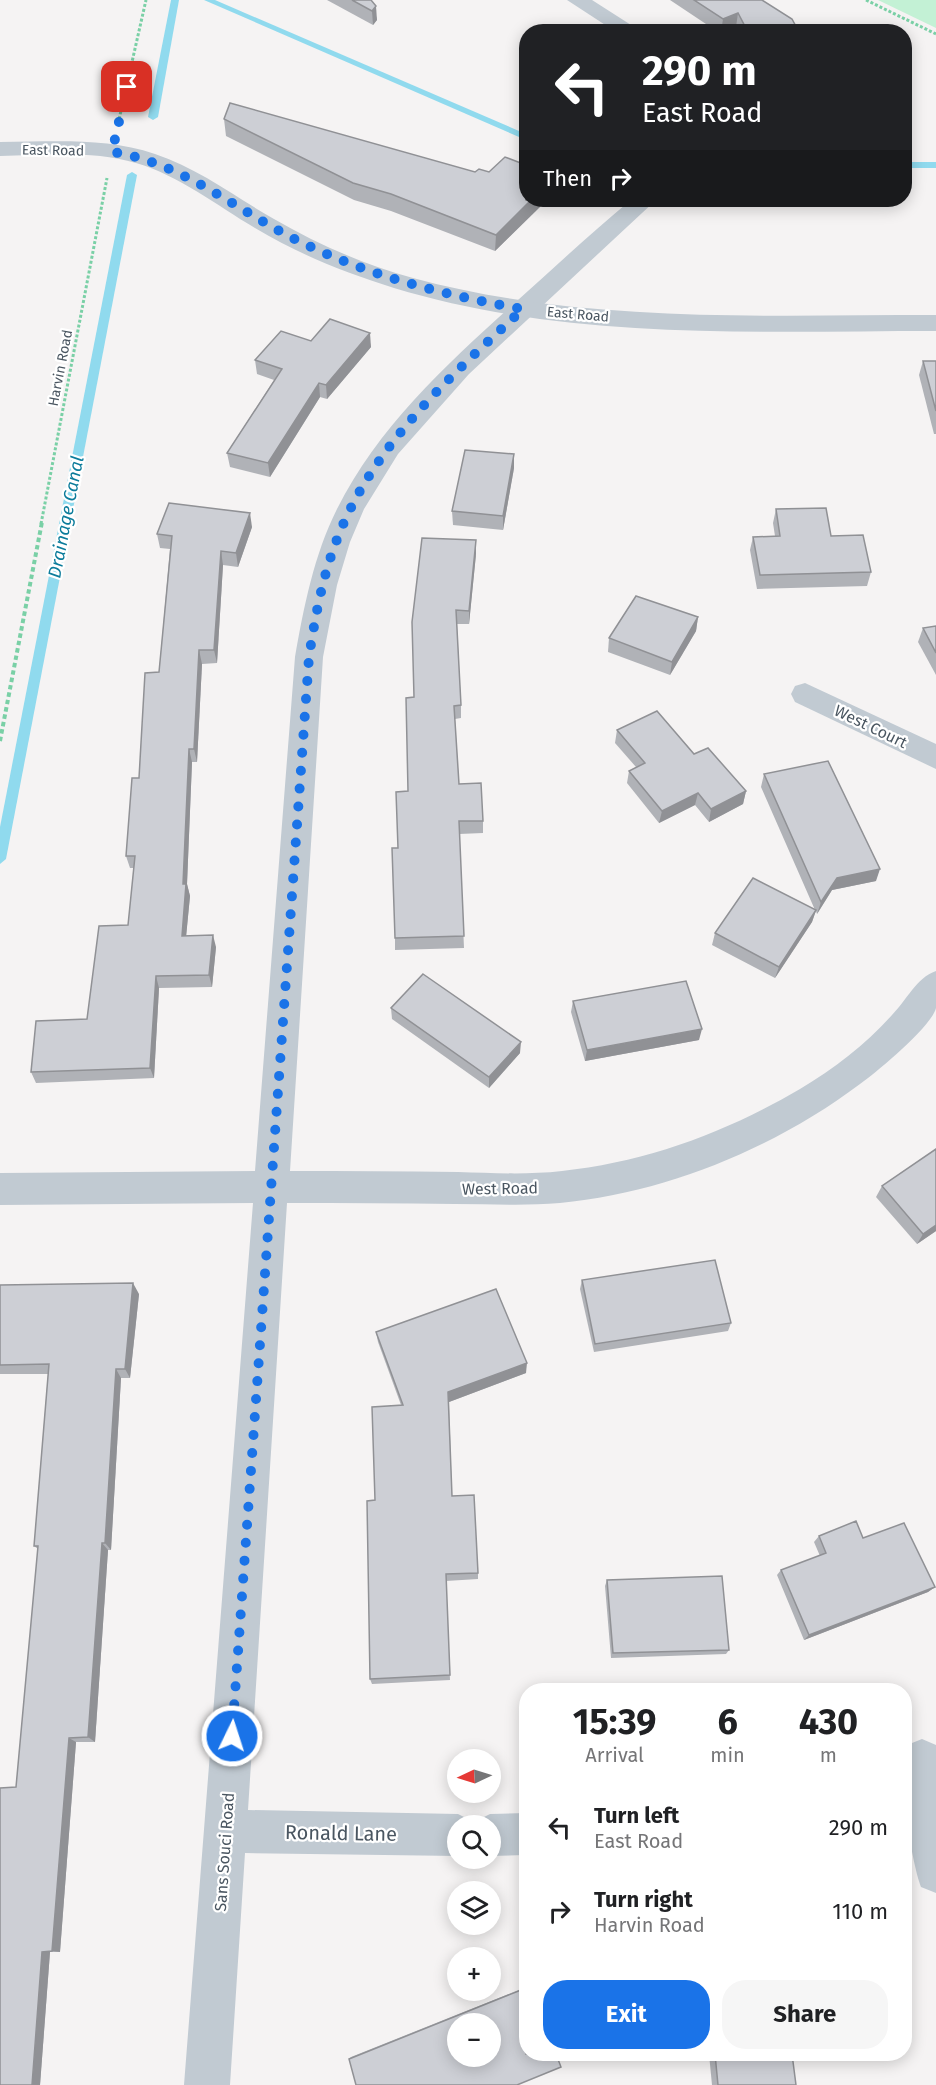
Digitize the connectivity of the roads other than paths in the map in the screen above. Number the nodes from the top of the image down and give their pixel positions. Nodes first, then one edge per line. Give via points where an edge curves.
1 (577, 0) edge
2 (618, 24) edge
3 (0, 150) edge
4 (636, 207) edge
5 (523, 309) junction
6 (936, 322) edge
7 (805, 694) dead end
8 (936, 758) edge
9 (936, 984) edge
10 (271, 1186) junction
11 (0, 1190) edge
12 (921, 1760) edge
13 (225, 1831) junction
14 (519, 1834) edge
15 (447, 1835) edge
16 (501, 1835) edge
17 (936, 1872) edge
18 (207, 2085) edge

1 - 2 street
3 - 5 street, East Road via 112,152 147,159 189,177 266,224 356,267 461,298
4 - 5 street, Sans Souci Road
5 - 6 street, East Road via 681,322
5 - 10 street, Sans Souci Road via 437,389 391,442 336,541 319,597 309,657
7 - 8 street, West Court
9 - 10 street, West Road via 881,1048 787,1115 715,1148 642,1173 576,1185 514,1189
10 - 11 street, West Road
10 - 13 street, Sans Souci Road
12 - 17 street
13 - 15 street, Ronald Lane
13 - 18 street, Sans Souci Road
14 - 16 street

